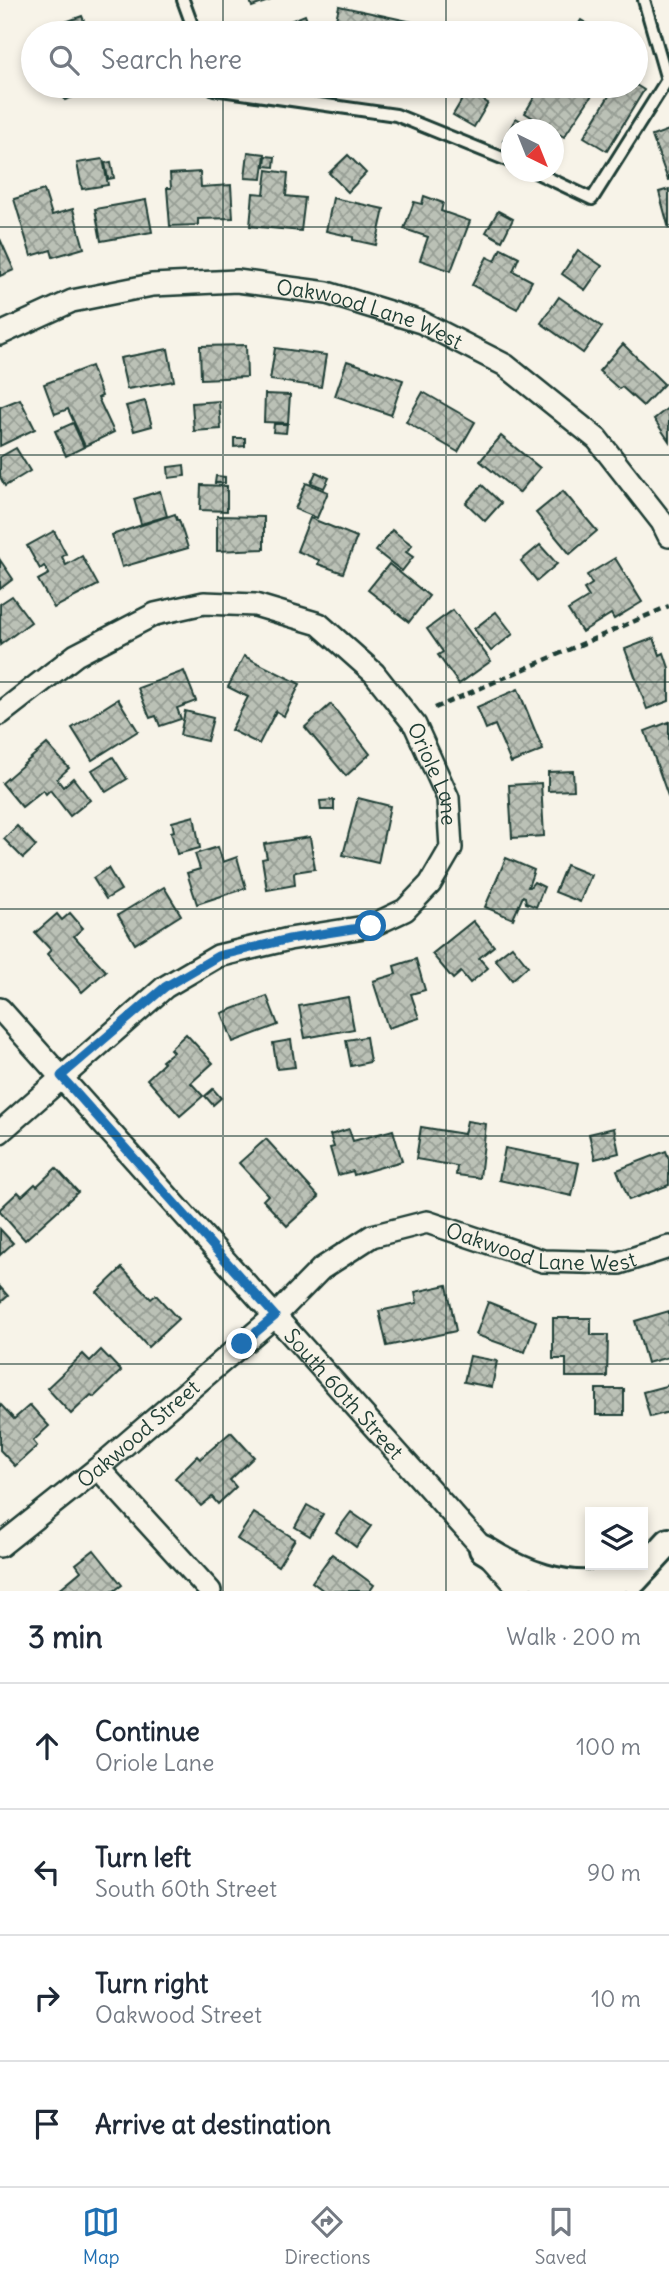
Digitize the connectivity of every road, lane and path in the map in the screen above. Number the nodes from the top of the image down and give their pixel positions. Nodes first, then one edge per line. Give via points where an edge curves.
1 (183, 0) edge
2 (644, 0) edge
3 (191, 21) edge
4 (277, 98) edge
5 (501, 158) edge
6 (556, 182) edge
7 (0, 334) edge
8 (669, 536) edge
9 (669, 606) edge
10 (435, 708) dead end
11 (0, 714) edge
12 (0, 1009) edge
13 (61, 1076) junction
14 (0, 1132) edge
15 (669, 1247) edge
16 (275, 1316) junction
17 (98, 1468) junction
18 (669, 1542) edge
19 (0, 1546) edge
20 (483, 1549) junction
21 (648, 1565) edge
22 (639, 1570) edge
23 (643, 1570) edge
24 (210, 1591) edge
25 (521, 1591) edge
26 (624, 1591) edge

1 - 3 lane
2 - 6 lane via 667,79 592,199
4 - 5 lane via 396,115
7 - 8 street, Oakwood Lane West via 72,301 152,285 237,281 327,293 421,322 505,365 597,439
9 - 10 path
11 - 13 street, Oriole Lane via 76,655 155,614 204,603 255,605 319,624 374,673 415,725 448,798 451,848 430,884 405,910 371,926 218,956 165,987
12 - 13 street, South 60th Street
13 - 14 street, Oriole Lane
13 - 16 street, South 60th Street
15 - 16 street, Oakwood Lane West via 619,1263 543,1261 427,1222 372,1236 321,1269
16 - 17 street, Oakwood Street
16 - 20 street, South 60th Street
17 - 19 street, Oakwood Street
17 - 24 street
18 - 21 street
20 - 22 street via 514,1569 548,1582 591,1586
20 - 25 street, South 60th Street
23 - 26 street

